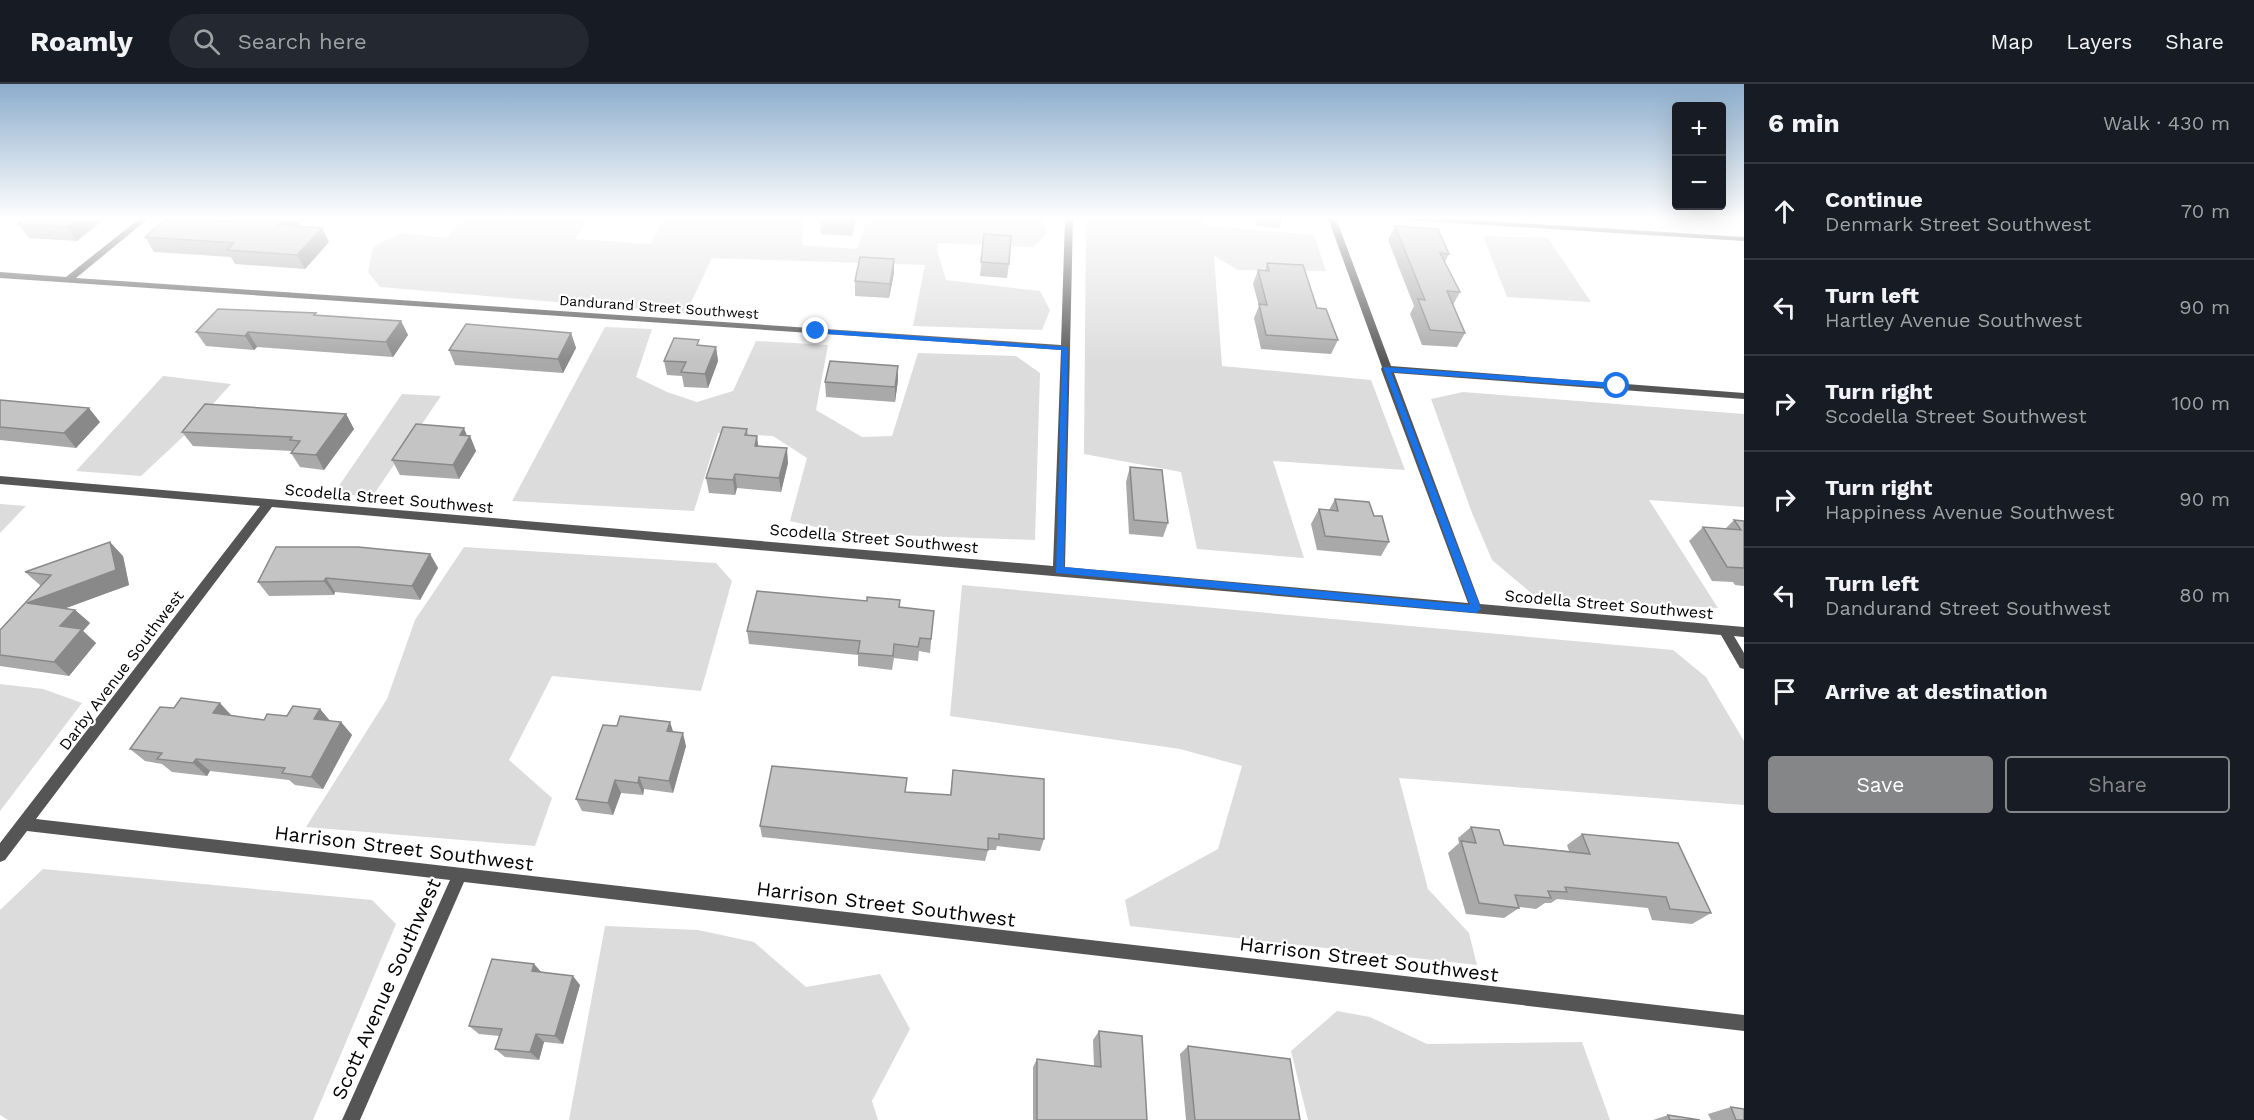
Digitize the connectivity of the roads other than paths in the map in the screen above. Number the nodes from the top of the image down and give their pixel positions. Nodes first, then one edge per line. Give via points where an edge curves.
1 (85, 266) edge
2 (1068, 266) edge
3 (1349, 266) edge
4 (0, 275) edge
5 (68, 280) junction
6 (1066, 348) junction
7 (1386, 369) junction
8 (1744, 396) edge
9 (0, 480) edge
10 (268, 504) junction
11 (1059, 571) junction
12 (1476, 609) junction
13 (1725, 631) junction
14 (1744, 632) edge
15 (1744, 664) edge
16 (24, 824) junction
17 (0, 855) edge
18 (459, 876) junction
19 (1744, 1023) edge
20 (351, 1120) edge

1 - 5 street
2 - 6 street
3 - 7 street
4 - 5 street, Dandurand Street Southwest
5 - 6 street, Dandurand Street Southwest
6 - 11 street
7 - 8 street
7 - 12 street
9 - 10 street, Scodella Street Southwest
10 - 11 street, Scodella Street Southwest
10 - 16 street, Darby Avenue Southwest
11 - 12 street, Scodella Street Southwest
12 - 13 street, Scodella Street Southwest
13 - 14 street, Scodella Street Southwest
13 - 15 street
16 - 17 street, Darby Avenue Southwest
16 - 18 street, Harrison Street Southwest
18 - 19 street, Harrison Street Southwest
18 - 20 street, Scott Avenue Southwest

